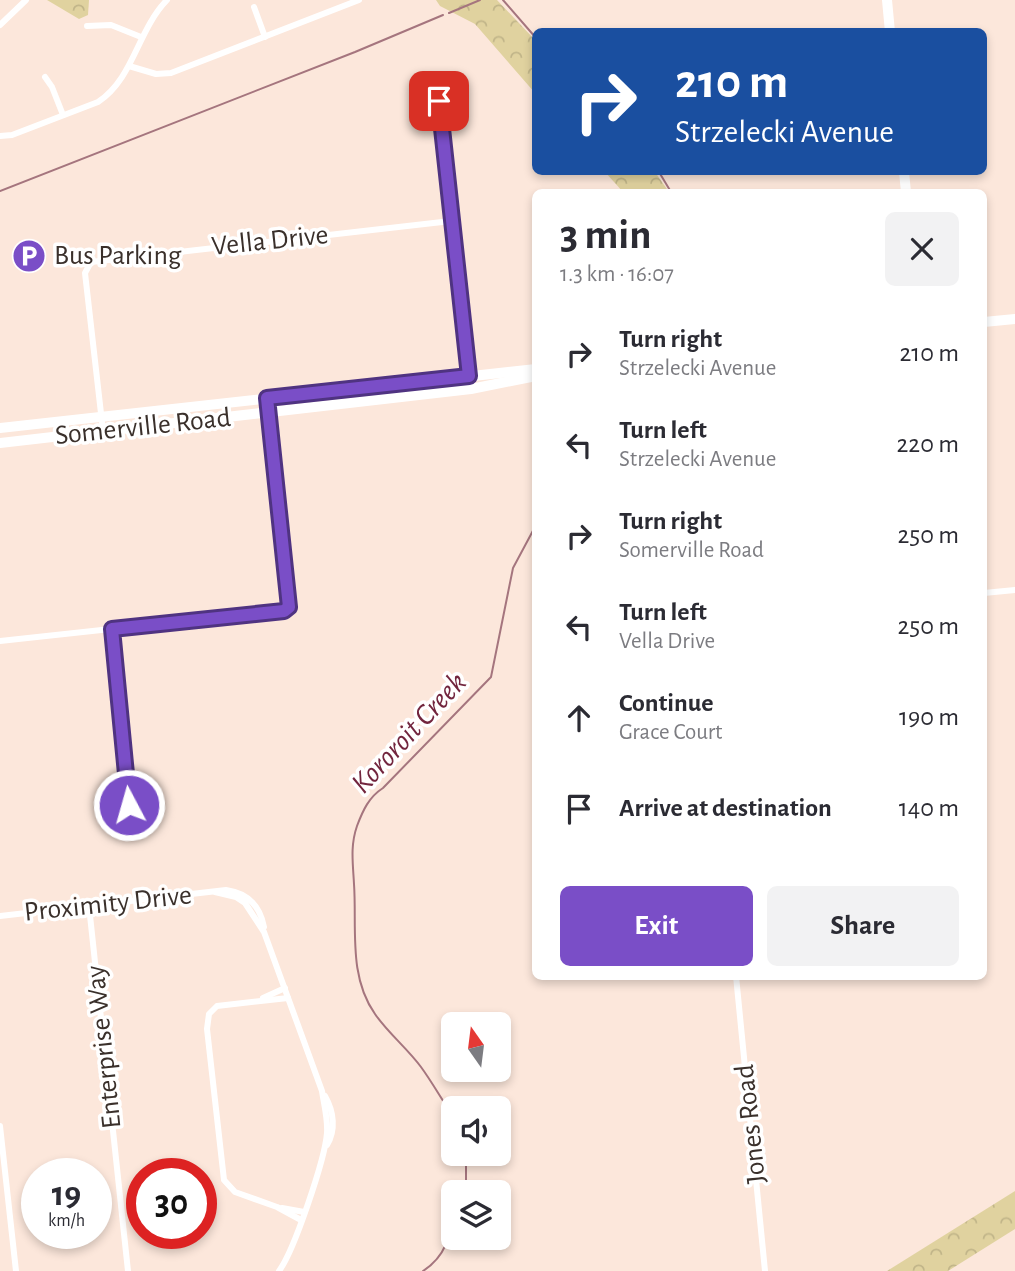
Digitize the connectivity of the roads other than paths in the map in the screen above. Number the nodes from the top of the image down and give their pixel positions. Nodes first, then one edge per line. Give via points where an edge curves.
1 (26, 0) edge
2 (167, 0) edge
3 (359, 0) edge
4 (887, 0) edge
5 (254, 7) dead end
6 (0, 25) edge
7 (87, 26) dead end
8 (890, 28) edge
9 (141, 37) junction
10 (265, 37) junction
11 (129, 66) junction
12 (45, 77) dead end
13 (439, 101) dead end
14 (63, 116) junction
15 (0, 136) edge
16 (451, 221) junction
17 (1015, 319) edge
18 (987, 322) edge
19 (532, 369) edge
20 (469, 376) junction
21 (532, 377) edge
22 (471, 389) junction
23 (267, 398) junction
24 (269, 413) junction
25 (101, 416) junction
26 (0, 428) edge
27 (103, 431) junction
28 (0, 443) edge
29 (1015, 590) edge
30 (987, 593) edge
31 (112, 629) junction
32 (0, 641) edge
33 (129, 805) dead end
34 (89, 906) junction
35 (0, 916) edge
36 (736, 980) edge
37 (285, 988) junction
38 (288, 998) junction
39 (262, 999) junction
40 (0, 1126) edge
41 (277, 1207) junction
42 (304, 1212) junction
43 (301, 1220) junction
44 (16, 1271) edge
45 (128, 1271) edge
46 (279, 1271) edge
47 (765, 1271) edge

1 - 6 street
2 - 9 street
3 - 10 street
4 - 8 main road
5 - 10 street
7 - 9 street via 111,25
9 - 11 street
10 - 11 street via 171,73
11 - 14 street via 110,94
12 - 14 street
13 - 16 street
14 - 15 street
16 - 20 street
16 - 25 street, Vella Drive via 91,262 85,273
17 - 18 main road
19 - 20 main road, Somerville Road
20 - 22 street
20 - 23 main road, Somerville Road
21 - 22 main road, Somerville Road
22 - 24 main road, Somerville Road
23 - 24 street
23 - 25 main road, Somerville Road
24 - 27 main road, Somerville Road
24 - 31 street via 289,607
25 - 26 main road, Somerville Road
25 - 27 street, Vella Drive
27 - 28 main road, Somerville Road
29 - 30 street
31 - 32 street
31 - 33 street
34 - 35 street, Proximity Drive
34 - 37 street, Proximity Drive via 215,892 236,897 264,932
34 - 45 street, Enterprise Way
36 - 47 street, Jones Road
37 - 38 street, Proximity Drive
37 - 39 street
38 - 39 street
38 - 42 street, Proximity Drive via 322,1091 328,1122 326,1147
39 - 41 street via 217,1006 209,1014 207,1029 224,1180 234,1192
40 - 44 street
41 - 42 street
41 - 43 street
42 - 43 street, Proximity Drive
43 - 46 street, Proximity Drive

